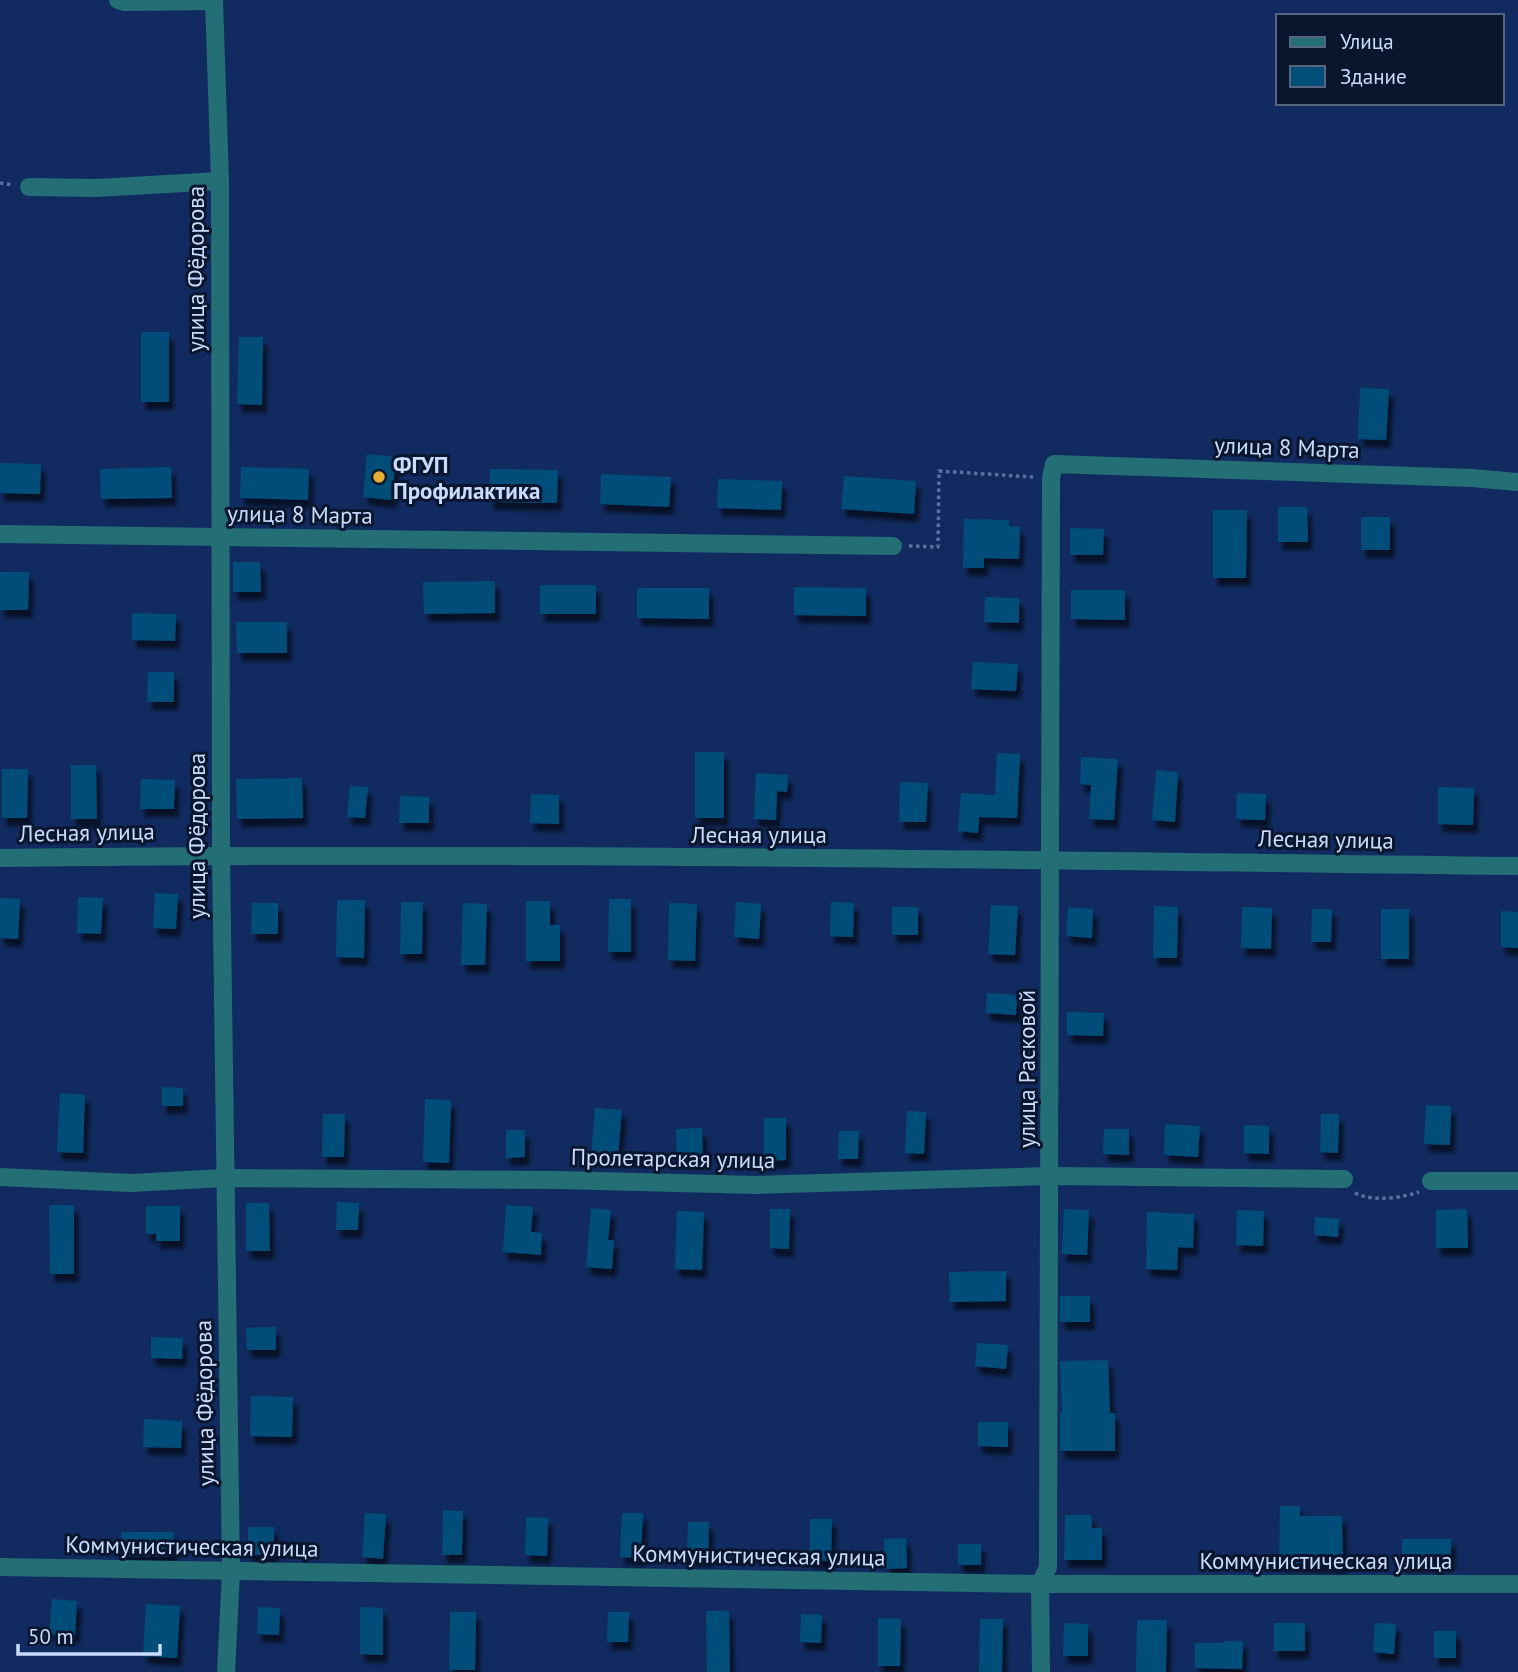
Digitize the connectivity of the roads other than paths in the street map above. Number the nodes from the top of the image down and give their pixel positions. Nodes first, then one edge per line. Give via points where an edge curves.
1 (118, 0) edge
2 (214, 0) edge
3 (220, 181) junction
4 (29, 187) dead end
5 (1053, 471) joint
6 (1518, 482) edge
7 (0, 534) edge
8 (219, 537) junction
9 (893, 546) road end
10 (221, 855) junction
11 (0, 858) edge
12 (1052, 860) junction
13 (1518, 866) edge
14 (0, 1177) edge
15 (1049, 1177) junction
16 (224, 1178) junction
17 (1344, 1179) road end
18 (1431, 1181) road end
19 (1518, 1181) edge
20 (0, 1567) edge
21 (231, 1572) junction
22 (1040, 1584) junction
23 (1518, 1584) edge
24 (226, 1672) edge
25 (1041, 1672) edge

1 - 2 street
2 - 3 street, улица Фёдорова
3 - 4 street via 83,189
3 - 8 street, улица Фёдорова
5 - 6 street, улица 8 Марта via 1460,477
5 - 12 street, улица Расковой
7 - 8 street, улица 8 Марта
8 - 9 street, улица 8 Марта
8 - 10 street, улица Фёдорова
10 - 11 street, Лесная улица
10 - 12 street, Лесная улица
10 - 16 street, улица Фёдорова
12 - 13 street, Лесная улица
12 - 15 street, улица Расковой
14 - 16 street, Пролетарская улица via 131,1183
15 - 16 street, Пролетарская улица via 758,1185
15 - 17 street, Пролетарская улица
15 - 22 street, улица Расковой via 1048,1567
16 - 21 street, улица Фёдорова
18 - 19 street
20 - 21 street, Коммунистическая улица
21 - 22 street, Коммунистическая улица
21 - 24 street, улица Фёдорова
22 - 23 street, Коммунистическая улица
22 - 25 street, улица Расковой

